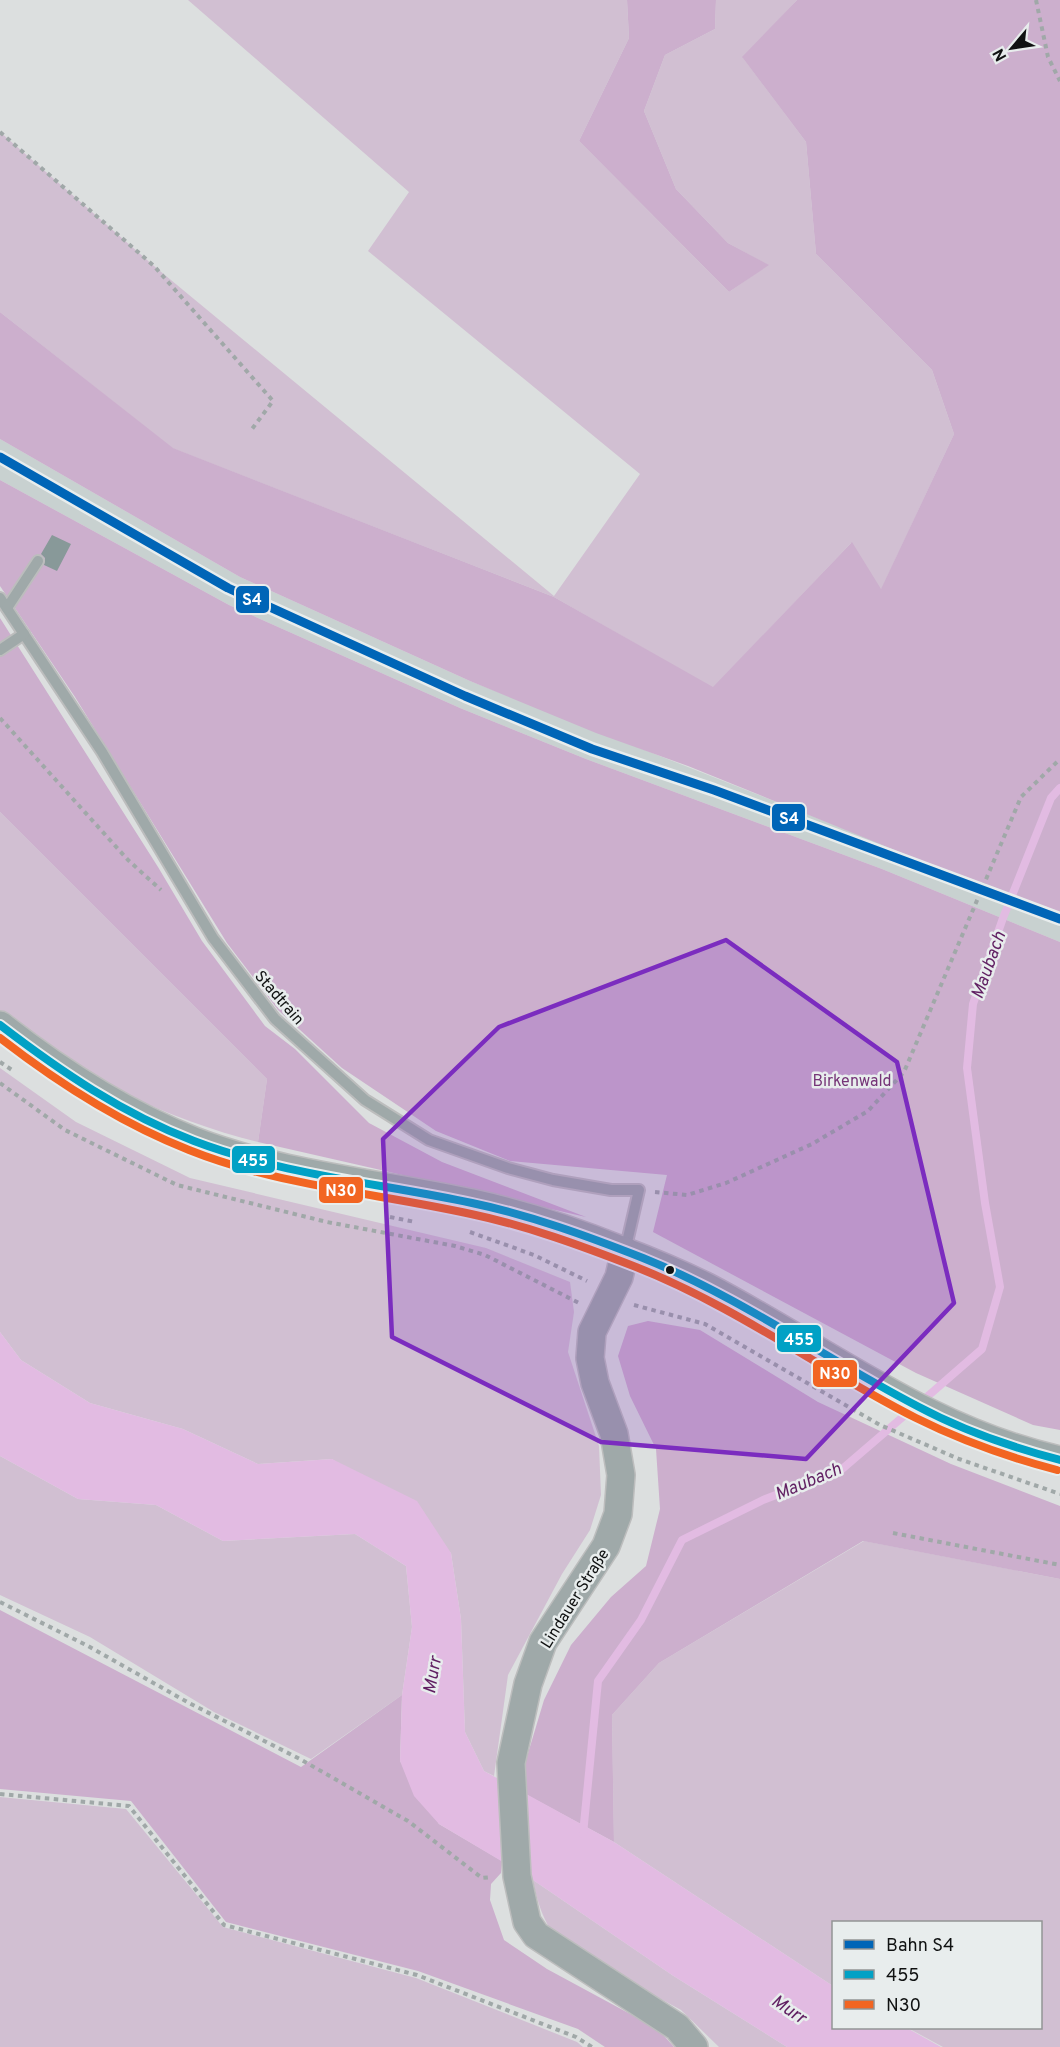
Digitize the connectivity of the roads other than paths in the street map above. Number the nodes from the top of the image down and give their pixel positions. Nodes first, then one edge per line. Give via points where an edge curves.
1 (38, 561) dead end
2 (0, 598) edge
3 (7, 608) junction
4 (24, 634) junction
5 (0, 650) edge
6 (0, 1026) edge
7 (625, 1251) junction
8 (1060, 1460) edge
9 (694, 2047) edge

1 - 3 lane
2 - 3 lane, Stadtrain
3 - 4 lane, Stadtrain
4 - 5 lane
4 - 7 lane, Stadtrain via 102,752 213,938 274,1019 365,1100 429,1140 553,1180 611,1190 639,1190
6 - 7 street via 75,1081 126,1111 193,1140 298,1171 473,1203 549,1222
7 - 8 street via 706,1287 902,1401 972,1434
7 - 9 street, Lindauer Straße via 592,1332 590,1358 614,1434 621,1475 618,1514 606,1546 543,1642 528,1684 511,1763 517,1876 527,1922 536,1935 677,2027

